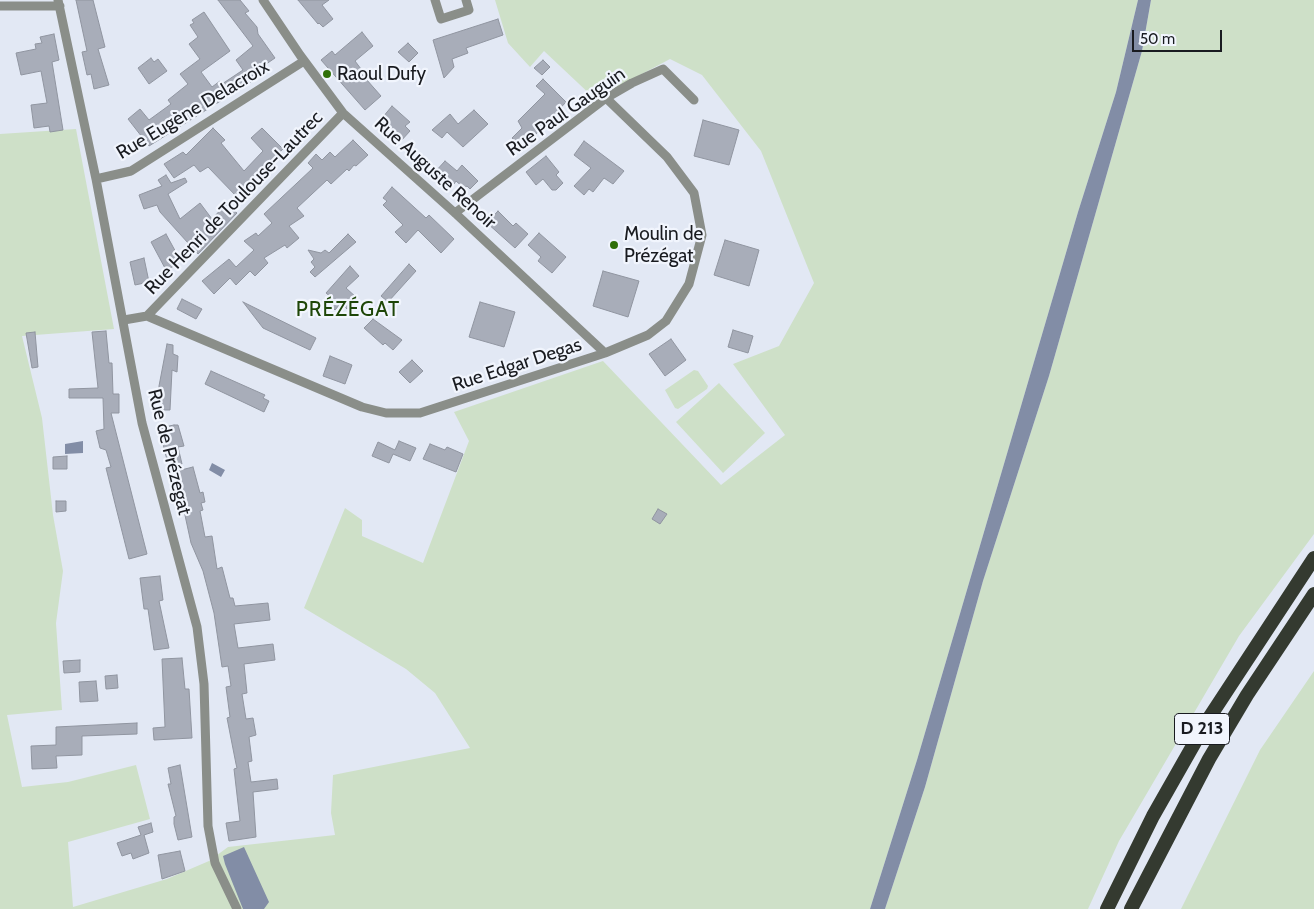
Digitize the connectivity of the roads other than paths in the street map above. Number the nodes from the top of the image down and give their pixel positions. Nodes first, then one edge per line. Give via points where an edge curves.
1 (263, 0) edge
2 (435, 0) edge
3 (466, 0) edge
4 (59, 3) edge
5 (0, 6) edge
6 (304, 61) junction
7 (606, 98) junction
8 (694, 100) dead end
9 (344, 113) junction
10 (96, 179) junction
11 (456, 213) junction
12 (147, 316) junction
13 (124, 320) junction
14 (605, 353) junction
15 (1314, 558) edge
16 (1314, 594) edge
17 (237, 909) edge
18 (1107, 909) edge
19 (1131, 909) edge

1 - 6 street, Rue Auguste Renoir
2 - 3 street via 441,19 469,10
4 - 5 street
4 - 10 street, Rue de Prézegat
6 - 9 street, Rue Auguste Renoir
6 - 10 street, Rue Eugène Delacroix via 131,171
7 - 8 street, Rue Paul Gauguin via 663,69
7 - 11 street, Rue Paul Gauguin
7 - 14 street, Rue Edgar Degas via 667,157 694,193 702,235 689,284 666,321 648,335
9 - 11 street, Rue Auguste Renoir
9 - 12 street, Rue Henri de Toulouse-Lautrec
10 - 13 street, Rue de Prézegat
11 - 14 street, Rue Auguste Renoir
12 - 13 street
12 - 14 street, Rue Edgar Degas via 362,407 386,413 420,413
13 - 17 street, Rue de Prézegat via 142,423 197,627 204,684 208,826 215,863
15 - 18 highway, D 213 via 1207,721 1153,816
16 - 19 highway, D 213 via 1246,695

